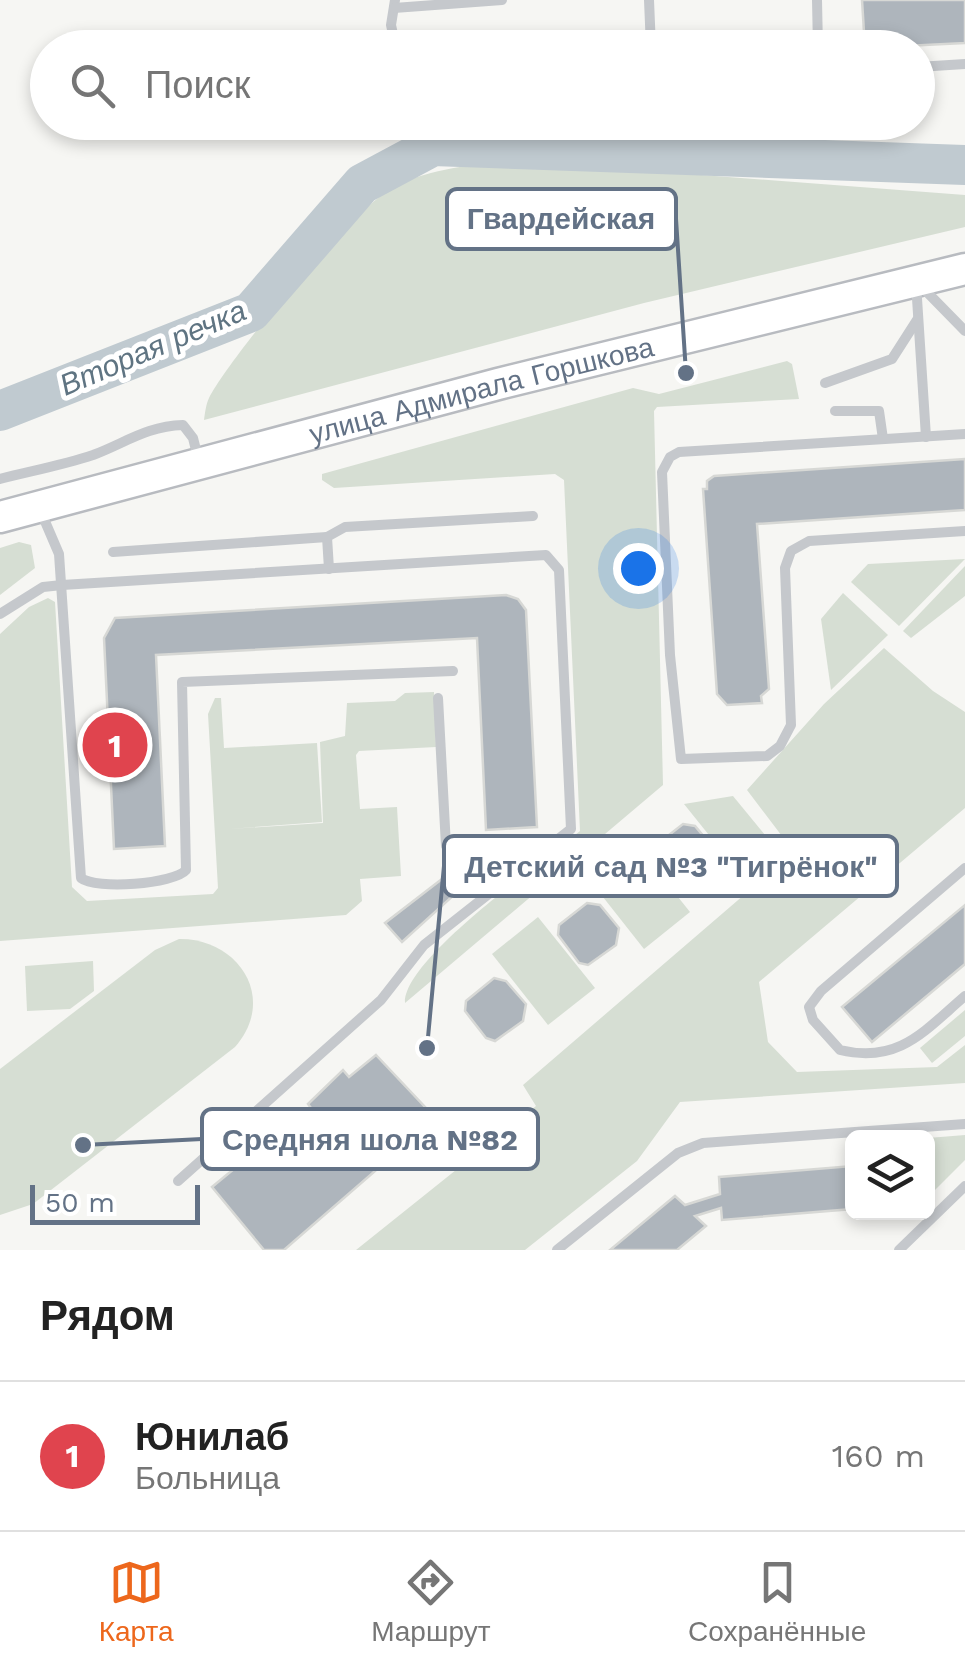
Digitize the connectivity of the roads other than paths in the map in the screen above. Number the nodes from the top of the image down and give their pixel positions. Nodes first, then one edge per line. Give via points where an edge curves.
1 (502, 0) edge
2 (649, 0) edge
3 (817, 0) edge
4 (482, 1) edge
5 (394, 4) edge
6 (392, 30) edge
7 (650, 30) edge
8 (818, 30) edge
9 (965, 64) edge
10 (935, 66) edge
11 (965, 269) edge
12 (916, 282) junction
13 (918, 319) junction
14 (965, 331) edge
15 (825, 384) dead end
16 (835, 411) dead end
17 (965, 434) edge
18 (926, 436) junction
19 (883, 439) junction
20 (200, 464) junction
21 (0, 479) edge
22 (39, 506) junction
23 (0, 516) edge
24 (533, 516) dead end
25 (965, 531) edge
26 (327, 537) junction
27 (113, 552) dead end
28 (329, 569) junction
29 (62, 585) junction
30 (0, 614) edge
31 (453, 670) dead end
32 (438, 698) dead end
33 (965, 868) edge
34 (490, 889) junction
35 (965, 996) edge
36 (965, 1124) edge
37 (178, 1181) dead end
38 (965, 1186) edge
39 (557, 1250) edge
40 (899, 1250) edge

1 - 4 lane
2 - 7 lane
3 - 8 lane
4 - 5 lane
5 - 6 lane
9 - 10 lane
11 - 12 main road, улица Адмирала Горшкова
12 - 13 lane
12 - 14 lane
12 - 20 main road, улица Адмирала Горшкова
13 - 15 lane via 892,359
13 - 18 lane
16 - 19 lane via 879,411
17 - 18 lane
18 - 19 lane
19 - 25 lane via 670,457 662,472 681,758 766,756 780,746 791,724 791,551 809,541
20 - 21 lane via 183,424 140,431 95,454
20 - 22 main road, улица Адмирала Горшкова
22 - 23 main road, улица Адмирала Горшкова
22 - 29 lane via 59,554
24 - 26 lane via 356,526
26 - 27 lane
26 - 28 lane
28 - 29 lane
28 - 34 lane via 546,555 558,566 572,828
29 - 30 lane via 43,587
29 - 31 lane via 81,878 93,885 173,879 186,870 182,682
32 - 34 lane via 446,846
33 - 35 lane via 809,1007 840,1050 869,1053 904,1048
34 - 37 lane via 424,945 381,1000
36 - 39 lane via 690,1147
38 - 40 lane

